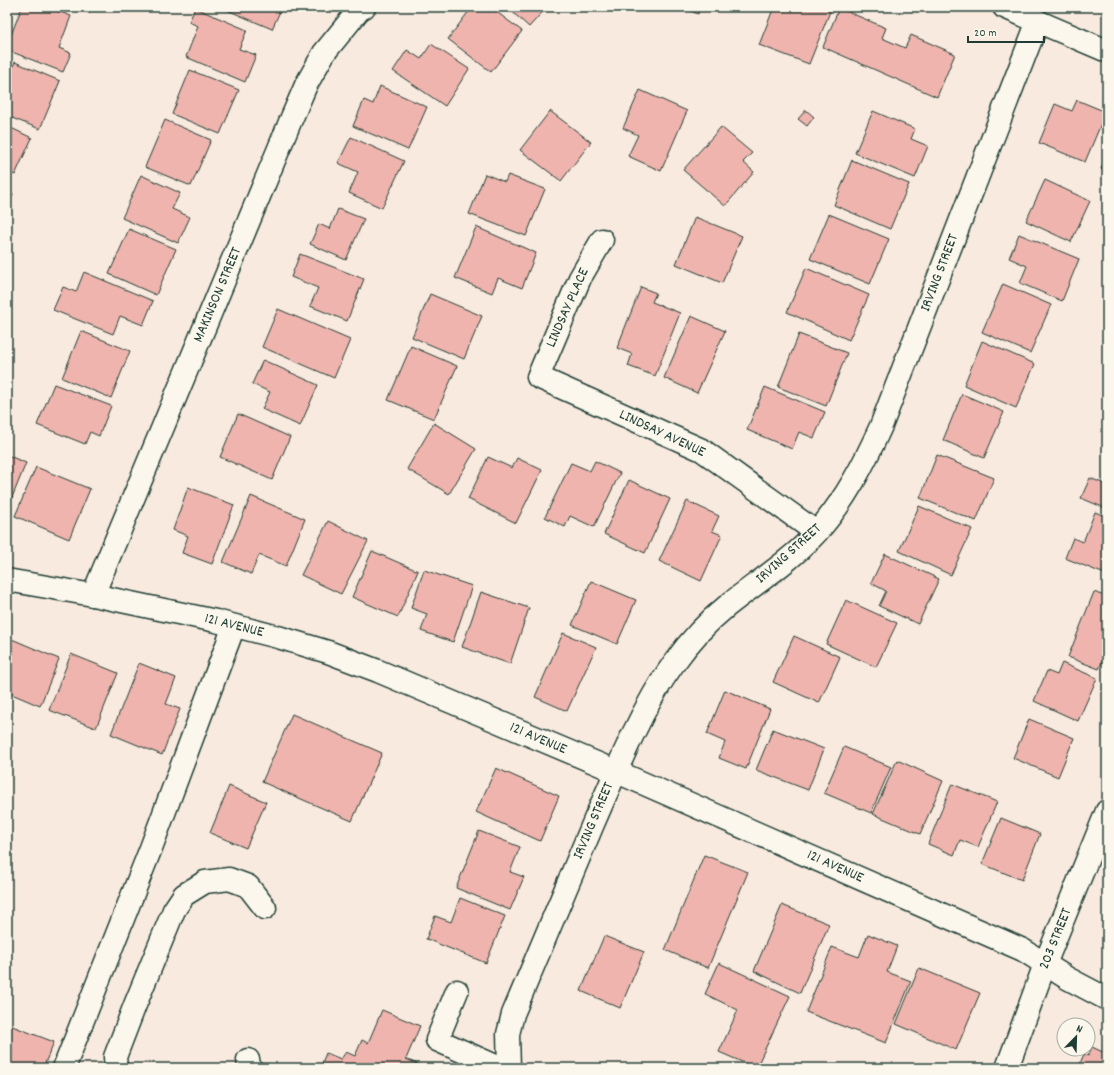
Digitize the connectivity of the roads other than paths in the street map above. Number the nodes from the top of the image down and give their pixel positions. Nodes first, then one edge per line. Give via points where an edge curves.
1 (364, 7) edge
2 (1004, 7) edge
3 (1038, 21) junction
4 (1107, 51) edge
5 (602, 240) dead end
6 (538, 377) joint
7 (816, 532) junction
8 (7, 580) edge
9 (93, 595) junction
10 (234, 626) junction
11 (615, 771) junction
12 (1107, 811) edge
13 (265, 908) dead end
14 (1046, 964) junction
15 (458, 990) dead end
16 (1107, 999) edge
17 (64, 1068) edge
18 (116, 1068) edge
19 (500, 1068) edge
20 (509, 1068) edge
21 (1007, 1068) edge

1 - 9 street, MAKINSON STREET via 324,53 306,85
2 - 3 street
3 - 4 street
3 - 7 street, IRVING STREET via 868,455 840,502
5 - 6 street, LINDSAY PLACE via 580,278
6 - 7 street, LINDSAY AVENUE via 702,450
7 - 11 street, IRVING STREET via 780,565 726,607 687,645 645,710
8 - 9 street, 121 AVENUE
9 - 10 street, 121 AVENUE
10 - 11 street, 121 AVENUE via 328,652 378,671
10 - 17 street via 151,848
11 - 14 street, 121 AVENUE via 1023,950
11 - 20 street, IRVING STREET via 512,1014 508,1034
12 - 14 street, 203 STREET
13 - 18 street via 248,886 229,879 204,882 184,895 174,910 135,1006 115,1057
14 - 16 street, 121 AVENUE
14 - 21 street, 203 STREET
15 - 19 street via 437,1040

